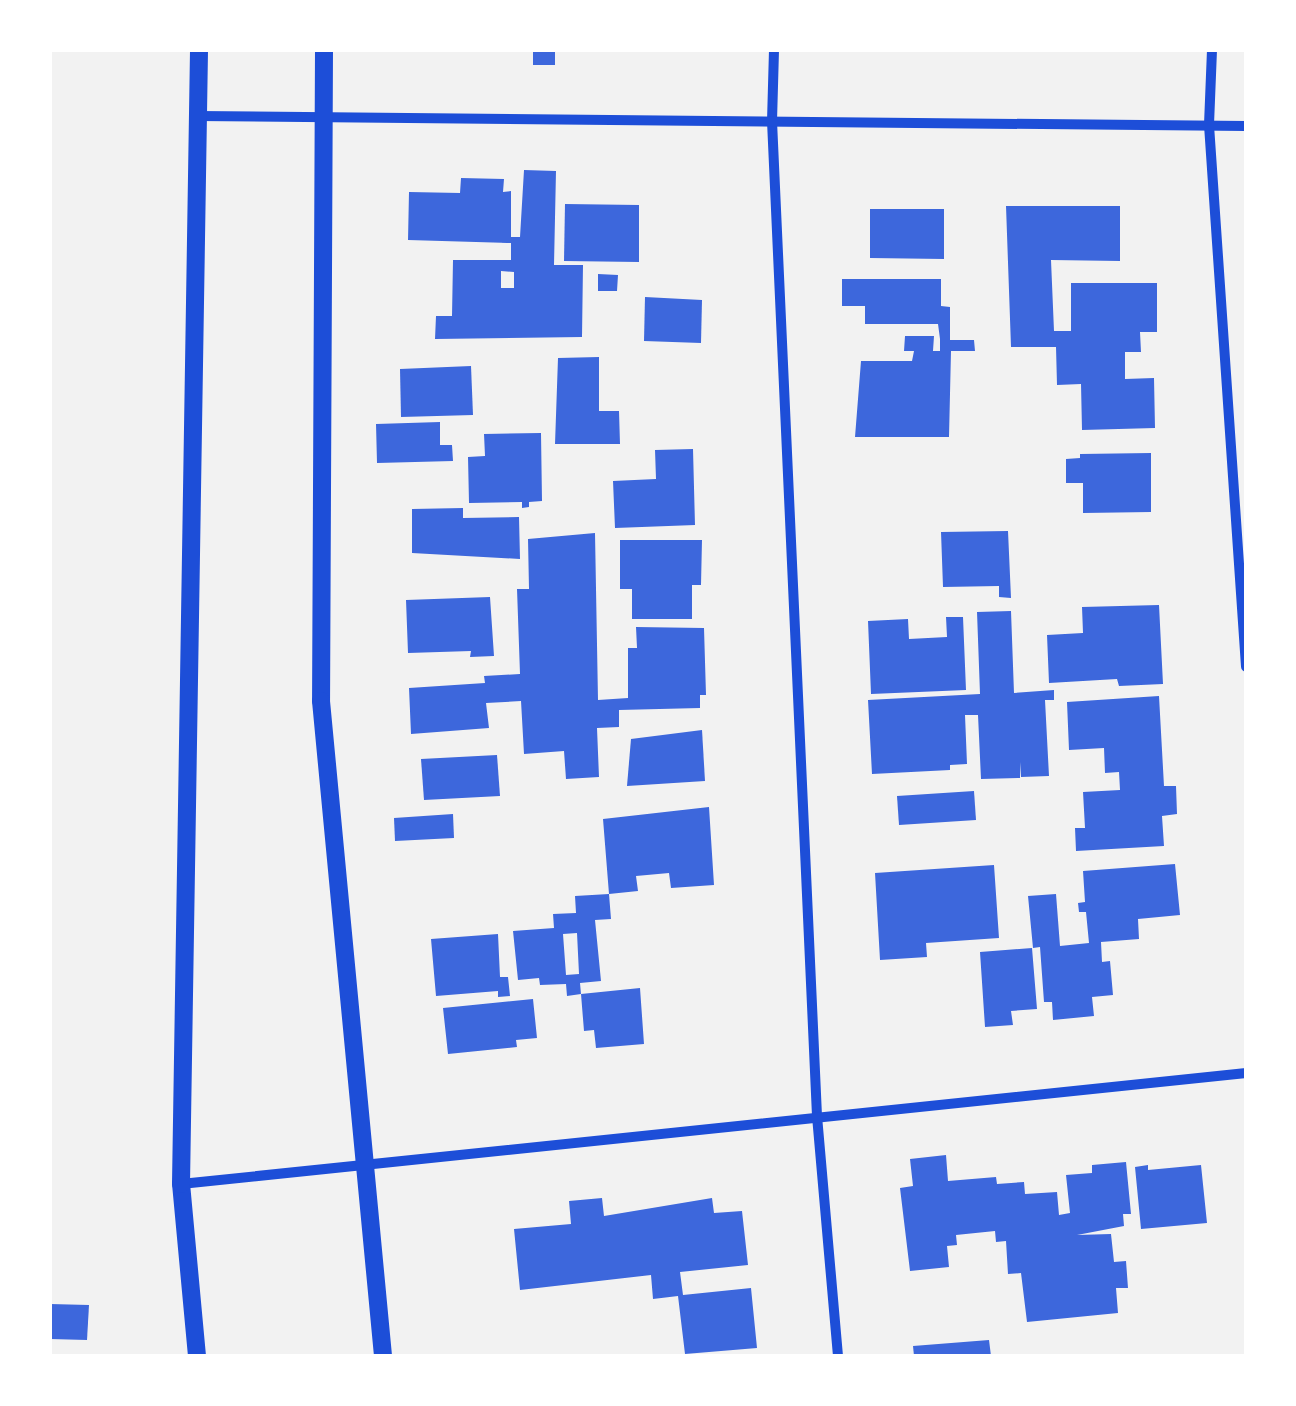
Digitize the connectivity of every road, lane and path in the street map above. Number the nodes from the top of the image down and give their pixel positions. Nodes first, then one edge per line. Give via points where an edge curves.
1 (199, 50) edge
2 (324, 50) edge
3 (774, 50) edge
4 (1212, 50) edge
5 (198, 116) junction
6 (323, 118) junction
7 (772, 120) junction
8 (1210, 125) junction
9 (1246, 126) edge
10 (1246, 667) edge
11 (1246, 1073) edge
12 (818, 1116) junction
13 (364, 1163) junction
14 (181, 1184) junction
15 (379, 1336) junction
16 (197, 1356) edge
17 (375, 1356) edge
18 (383, 1356) edge
19 (838, 1356) edge

1 - 5 street
2 - 6 street
3 - 7 street
4 - 8 street
5 - 6 street
5 - 14 street
6 - 7 street
6 - 13 street via 321,702
7 - 8 street
7 - 12 street
8 - 9 street
8 - 10 street
11 - 12 street
12 - 13 street
12 - 19 street
13 - 14 street
13 - 15 street
14 - 16 street
15 - 17 street
15 - 18 street

